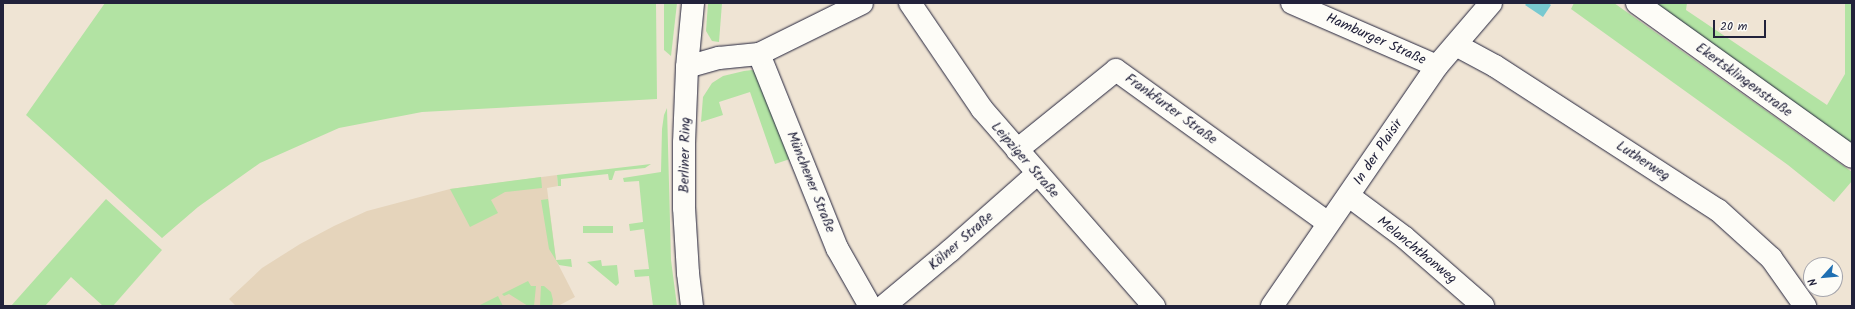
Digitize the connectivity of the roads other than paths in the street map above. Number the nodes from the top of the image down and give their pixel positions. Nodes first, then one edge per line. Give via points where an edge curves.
1 (693, 3) edge
2 (862, 3) edge
3 (910, 3) edge
4 (1292, 3) edge
5 (1491, 3) edge
6 (1636, 3) edge
7 (1456, 45) junction
8 (760, 54) junction
9 (1437, 66) junction
10 (687, 67) junction
11 (1017, 150) junction
12 (1852, 157) edge
13 (1037, 174) junction
14 (1349, 196) junction
15 (1328, 223) junction
16 (692, 306) edge
17 (870, 306) edge
18 (884, 306) edge
19 (1154, 306) edge
20 (1272, 306) edge
21 (1483, 306) edge
22 (1805, 306) edge

1 - 10 street, Berliner Ring
2 - 8 street
3 - 11 street, Leipziger Straße via 982,109
4 - 9 street, Hamburger Straße
5 - 7 street, In der Plaisir
6 - 12 street, Ekertsklingenstraße
7 - 9 street, In der Plaisir
7 - 22 street, Lutherweg via 1495,66 1718,210 1771,258
8 - 10 street via 719,58
8 - 17 street, Münchener Straße via 837,248
9 - 14 street, In der Plaisir
10 - 16 street, Berliner Ring via 684,208
11 - 13 street, Leipziger Straße
11 - 15 street, Frankfurter Straße via 1116,70
13 - 18 street, Kölner Straße
13 - 19 street, Leipziger Straße
14 - 15 street, In der Plaisir
14 - 21 street, Melanchthonweg via 1404,236
15 - 20 street, In der Plaisir

